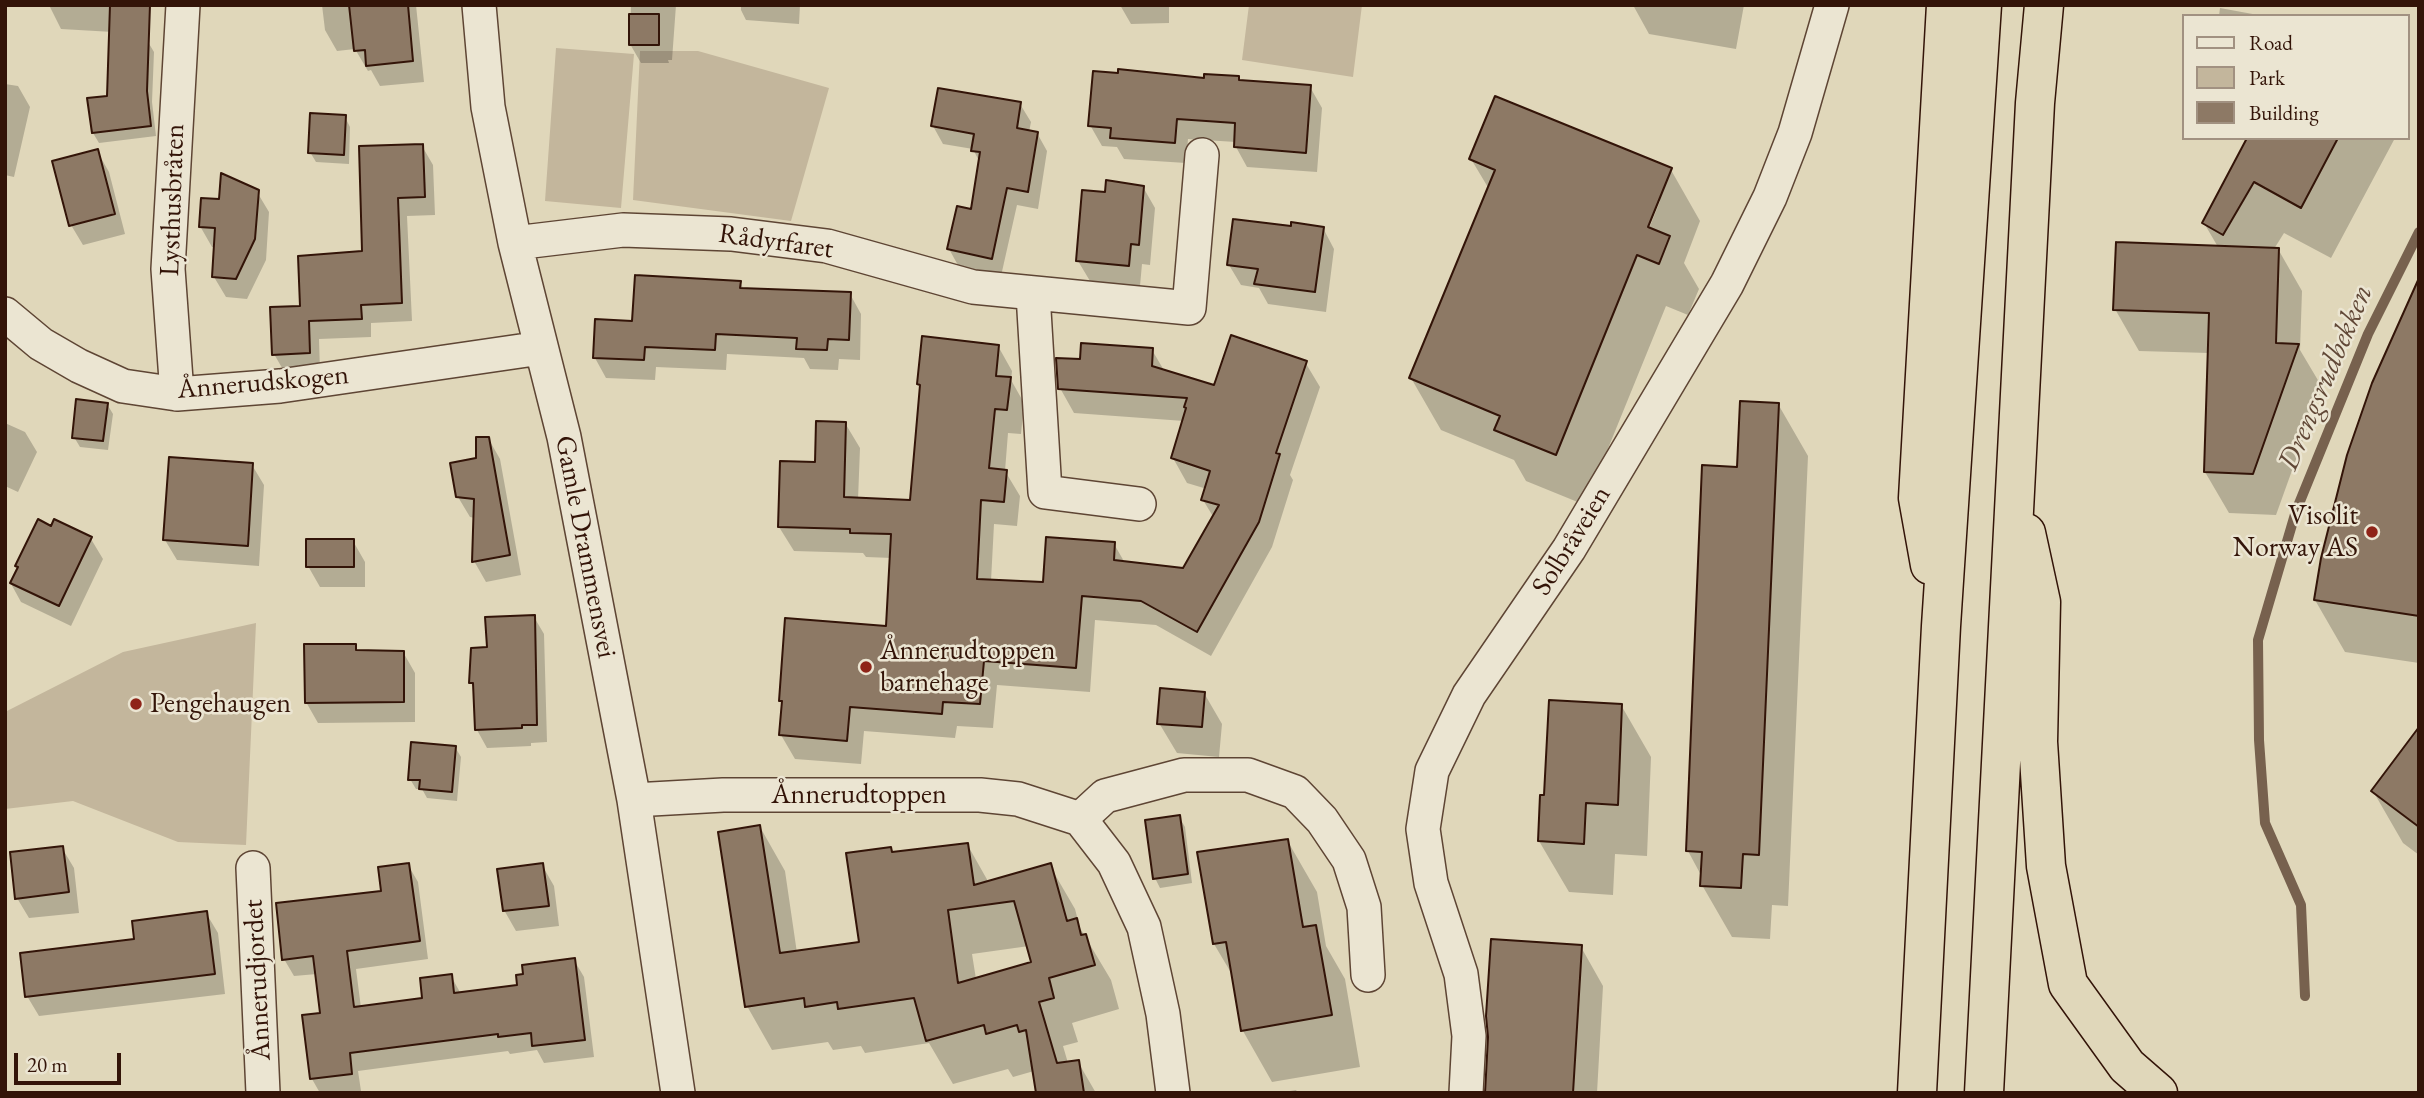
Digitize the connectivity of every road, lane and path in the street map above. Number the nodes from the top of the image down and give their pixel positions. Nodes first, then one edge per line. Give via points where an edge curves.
1 (183, 5) edge
2 (479, 5) edge
3 (1832, 5) edge
4 (1946, 5) edge
5 (1982, 5) edge
6 (2045, 5) edge
7 (1202, 155) dead end
8 (515, 243) junction
9 (1033, 294) junction
10 (5, 314) edge
11 (541, 348) junction
12 (177, 394) junction
13 (2015, 485) junction
14 (1139, 504) dead end
15 (1941, 626) junction
16 (634, 800) junction
17 (1080, 819) junction
18 (253, 868) dead end
19 (1368, 975) dead end
20 (263, 1093) edge
21 (678, 1093) edge
22 (1173, 1093) edge
23 (1466, 1093) edge
24 (1917, 1093) edge
25 (1984, 1093) edge
26 (2158, 1093) edge

1 - 12 street, Lysthusbråten via 168,270
2 - 8 street, Gamle Drammensvei via 488,107
3 - 23 street, Solbråveien via 1796,133 1727,284 1569,550 1469,695 1432,771 1423,829 1431,883 1461,974 1469,1036
4 - 15 highway via 1919,498
5 - 15 highway
6 - 13 highway via 2035,103
7 - 9 street, Rådyrfaret via 1189,309
8 - 9 street, Rådyrfaret via 623,230 731,234 827,246 973,287
8 - 11 street, Gamle Drammensvei
9 - 14 street via 1045,492
10 - 12 street, Ånnerudskogen via 41,344 79,366 123,386
11 - 12 street, Ånnerudskogen via 280,386
11 - 16 street, Gamle Drammensvei via 564,438
13 - 25 highway
13 - 26 highway via 2041,602 2038,742 2046,866 2068,984 2127,1066
15 - 24 highway
16 - 17 street, Ånnerudtoppen via 711,795 980,795 1018,799
16 - 21 street, Gamle Drammensvei
17 - 19 street via 1105,796 1184,775 1248,775 1295,792 1322,820 1349,860 1364,907
17 - 22 street via 1114,863 1144,927 1163,1014
18 - 20 street, Ånnerudjordet

